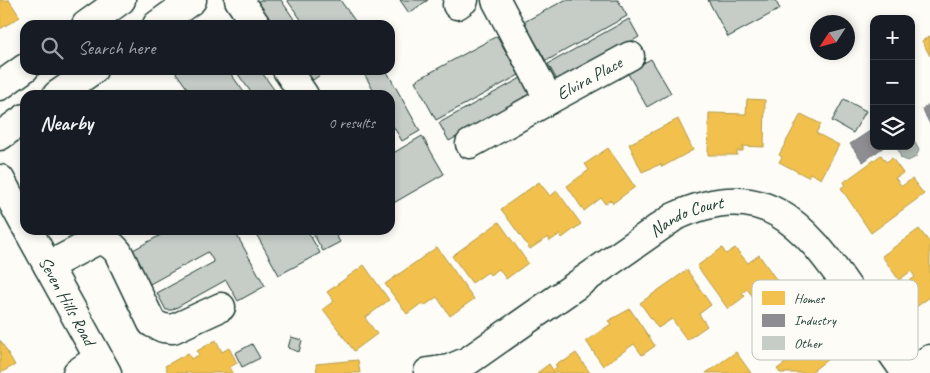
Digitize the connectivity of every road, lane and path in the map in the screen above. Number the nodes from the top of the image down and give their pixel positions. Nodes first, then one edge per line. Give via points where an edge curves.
1 (121, 0) edge
2 (192, 0) edge
3 (239, 0) edge
4 (496, 0) edge
5 (93, 20) edge
6 (164, 20) edge
7 (253, 20) edge
8 (630, 56) dead end
9 (20, 72) edge
10 (86, 75) edge
11 (290, 75) edge
12 (0, 86) edge
13 (64, 90) edge
14 (301, 90) edge
15 (549, 100) junction
16 (20, 122) edge
17 (0, 136) edge
18 (470, 144) dead end
19 (0, 179) edge
20 (20, 215) edge
21 (31, 235) edge
22 (48, 266) junction
23 (842, 280) edge
24 (222, 307) dead end
25 (930, 359) edge
26 (897, 360) edge
27 (94, 368) edge
28 (428, 372) edge
29 (906, 373) edge
30 (909, 373) edge

1 - 5 street
2 - 6 street
3 - 7 street
4 - 15 street, Elvira Place
8 - 15 street, Elvira Place
9 - 12 street
10 - 13 street
11 - 14 street
15 - 18 street, Elvira Place
16 - 17 street
19 - 20 street
21 - 22 street, Seven Hills Road
22 - 24 street via 103,240 118,252 152,323 173,329
22 - 27 street, Seven Hills Road
23 - 28 street, Nando Court via 803,230 786,216 767,208 730,202 710,203 674,217 468,361 449,369
25 - 30 street
26 - 29 street, Nando Court

